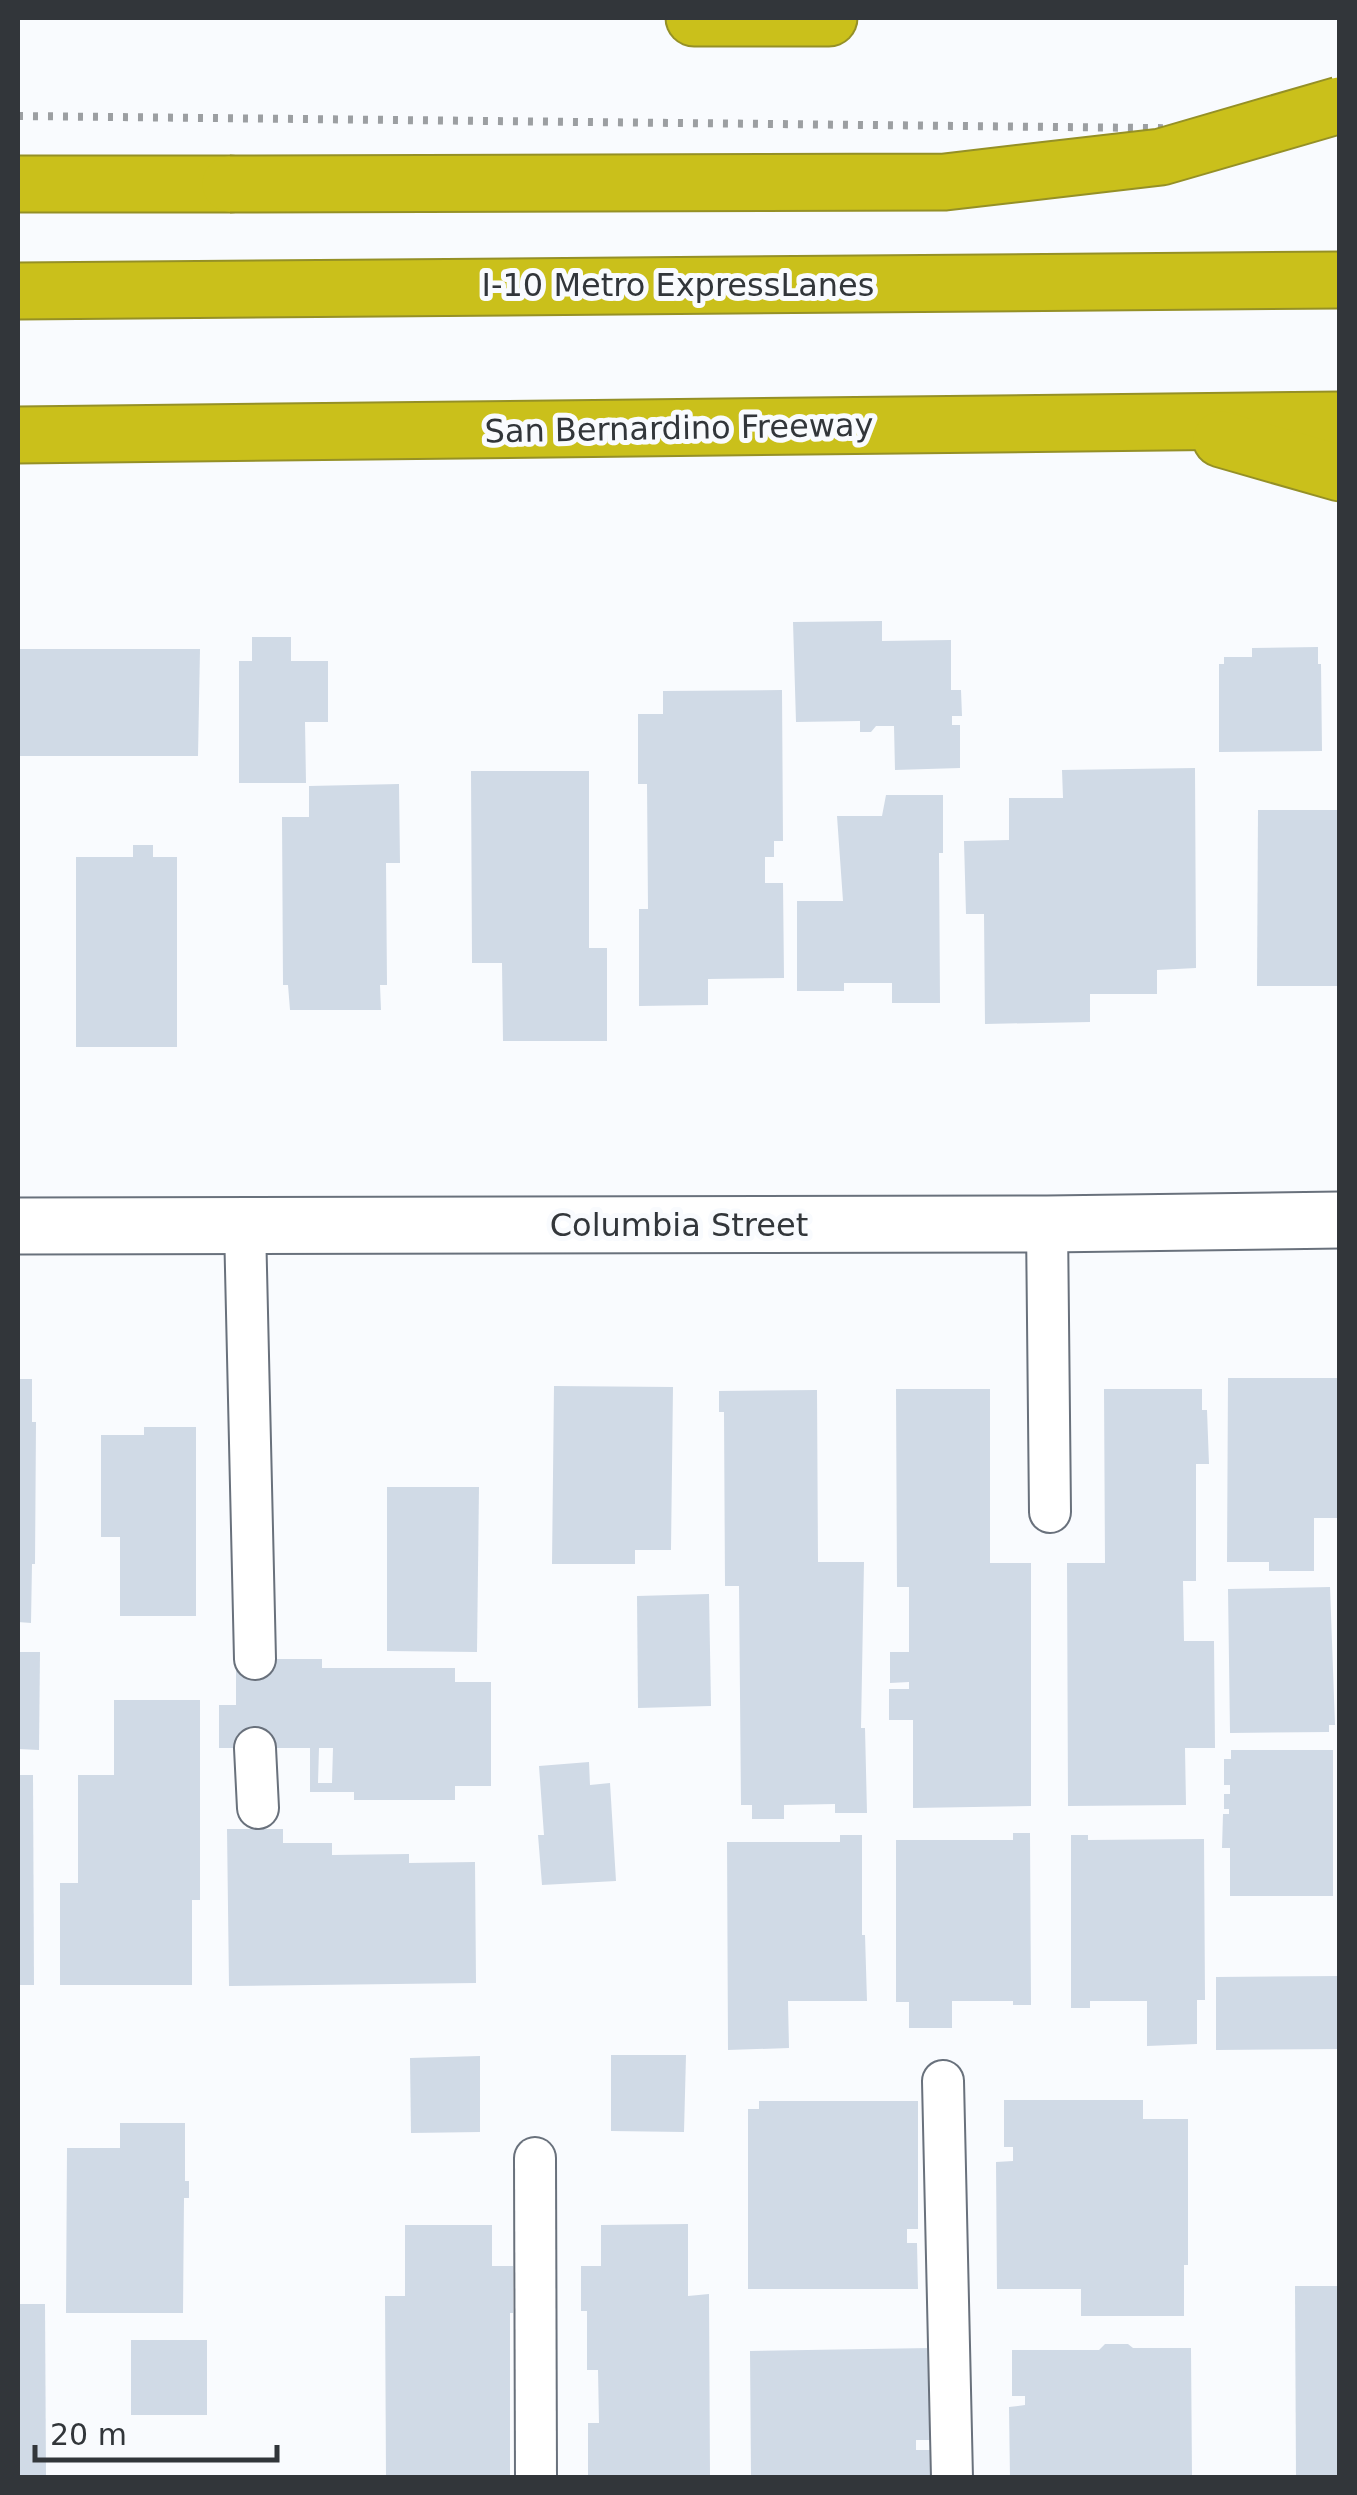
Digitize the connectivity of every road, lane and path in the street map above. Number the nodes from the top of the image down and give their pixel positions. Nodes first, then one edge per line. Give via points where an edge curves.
1 (694, 18) edge
2 (829, 18) edge
3 (1340, 106) edge
4 (18, 184) edge
5 (1340, 280) edge
6 (18, 290) edge
7 (1340, 420) edge
8 (1170, 424) junction
9 (18, 435) edge
10 (1340, 473) edge
11 (1340, 1220) edge
12 (1046, 1224) junction
13 (18, 1226) edge
14 (244, 1226) junction
15 (1050, 1512) dead end
16 (255, 1659) dead end
17 (255, 1748) dead end
18 (258, 1808) dead end
19 (943, 2081) dead end
20 (535, 2158) dead end
21 (536, 2478) edge
22 (952, 2478) edge

1 - 2 highway
3 - 4 highway, bridge via 1161,157 945,182
5 - 6 highway, I-10 Metro ExpressLanes
7 - 8 highway, San Bernardino Freeway
8 - 9 highway, San Bernardino Freeway
8 - 10 highway
11 - 12 street, Columbia Street
12 - 14 street, Columbia Street
12 - 15 lane
13 - 14 street, Columbia Street
14 - 16 lane
17 - 18 lane
19 - 22 lane
20 - 21 lane

